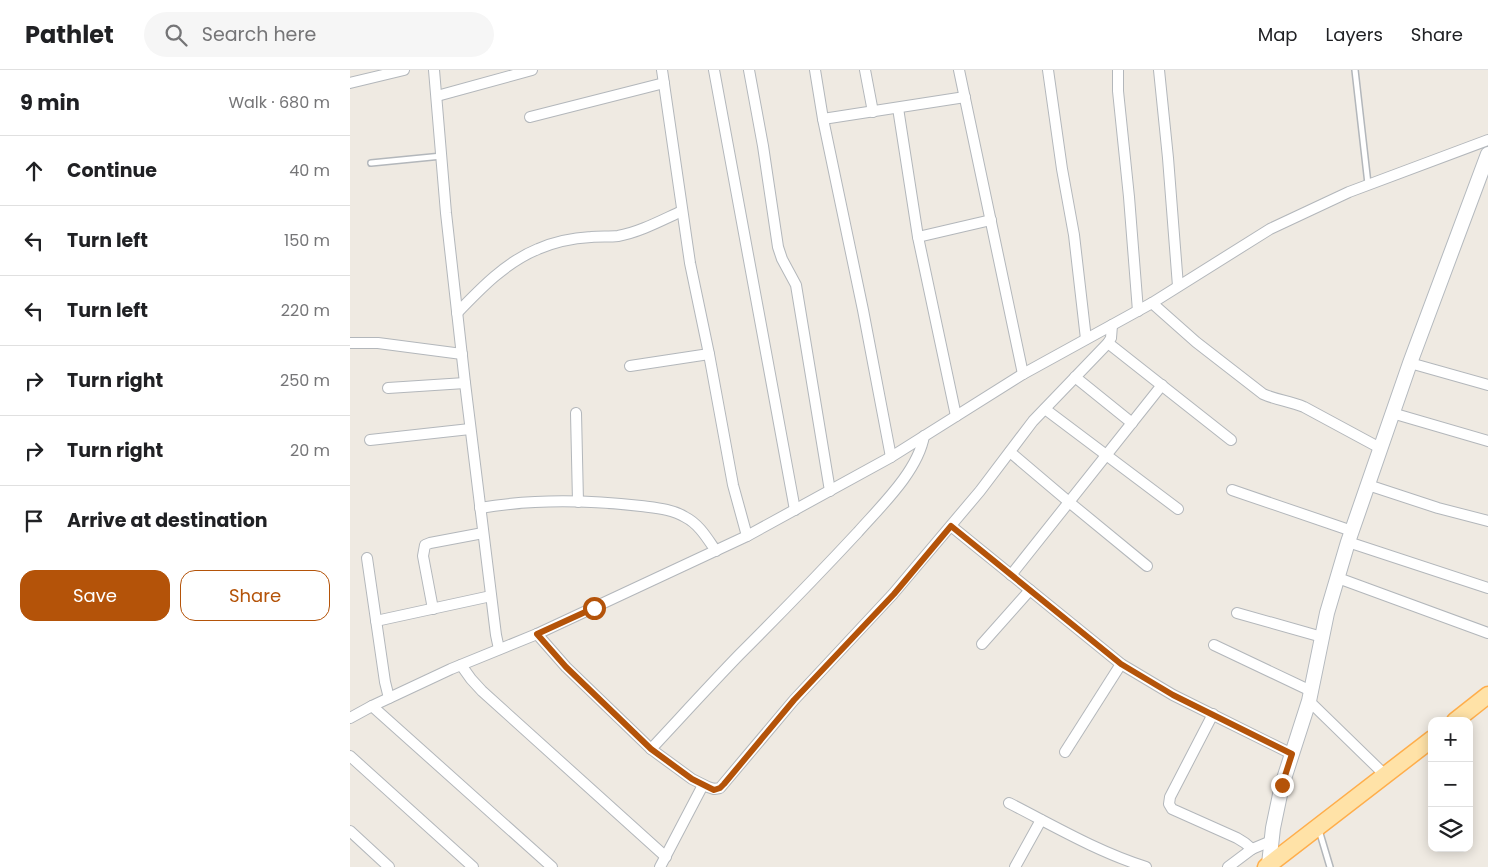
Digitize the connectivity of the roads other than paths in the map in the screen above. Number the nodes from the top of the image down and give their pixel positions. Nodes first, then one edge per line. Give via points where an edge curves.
1 (404, 70) edge
2 (434, 70) edge
3 (532, 70) edge
4 (662, 70) edge
5 (714, 70) edge
6 (749, 70) edge
7 (815, 70) edge
8 (866, 70) edge
9 (959, 70) edge
10 (1048, 70) edge
11 (1118, 70) edge
12 (1355, 70) edge
13 (1161, 71) edge
14 (664, 83) junction
15 (350, 84) edge
16 (437, 96) junction
17 (965, 97) junction
18 (898, 108) junction
19 (873, 112) junction
20 (530, 118) dead end
21 (823, 120) junction
22 (1488, 140) edge
23 (1488, 154) edge
24 (442, 156) junction
25 (371, 163) dead end
26 (1368, 184) junction
27 (682, 211) junction
28 (991, 220) junction
29 (918, 237) junction
30 (1178, 286) junction
31 (1152, 303) junction
32 (1138, 311) junction
33 (457, 313) junction
34 (1112, 325) junction
35 (1086, 339) junction
36 (1108, 343) junction
37 (350, 344) edge
38 (462, 354) junction
39 (709, 354) junction
40 (1410, 362) junction
41 (630, 366) dead end
42 (1022, 374) junction
43 (1075, 377) junction
44 (465, 383) junction
45 (1488, 385) edge
46 (1162, 386) junction
47 (388, 388) dead end
48 (1045, 409) junction
49 (576, 413) dead end
50 (1392, 414) junction
51 (956, 416) junction
52 (1132, 423) junction
53 (470, 429) junction
54 (924, 436) junction
55 (370, 440) dead end
56 (1231, 440) dead end
57 (1488, 442) edge
58 (1380, 448) junction
59 (1010, 452) junction
60 (1106, 456) junction
61 (891, 457) junction
62 (1368, 485) junction
63 (1232, 490) dead end
64 (830, 491) junction
65 (578, 502) junction
66 (1069, 502) junction
67 (480, 508) junction
68 (1178, 509) dead end
69 (795, 510) junction
70 (1488, 521) edge
71 (951, 526) junction
72 (483, 533) junction
73 (747, 536) junction
74 (1350, 536) junction
75 (716, 550) junction
76 (367, 558) dead end
77 (1147, 566) dead end
78 (1011, 574) junction
79 (1338, 578) junction
80 (1488, 588) edge
81 (1030, 590) junction
82 (491, 596) junction
83 (433, 609) junction
84 (1237, 613) dead end
85 (376, 621) junction
86 (1488, 633) edge
87 (537, 634) junction
88 (1322, 637) junction
89 (982, 644) dead end
90 (1214, 645) dead end
91 (499, 649) junction
92 (1121, 664) junction
93 (461, 665) junction
94 (1488, 695) edge
95 (1310, 696) junction
96 (389, 698) junction
97 (372, 706) junction
98 (1213, 714) junction
99 (1460, 717) edge
100 (350, 718) edge
101 (1428, 742) edge
102 (651, 749) junction
103 (1065, 752) dead end
104 (1292, 754) junction
105 (350, 756) edge
106 (1385, 775) junction
107 (703, 785) junction
108 (1009, 803) dead end
109 (1041, 820) junction
110 (1318, 827) junction
111 (350, 831) edge
112 (1271, 841) junction
113 (1252, 849) junction
114 (666, 857) junction
115 (1127, 864) edge
116 (1268, 866) edge
117 (389, 867) edge
118 (473, 867) edge
119 (552, 867) edge
120 (660, 867) edge
121 (1015, 867) edge
122 (1146, 867) edge
123 (1228, 867) edge
124 (1330, 867) edge

1 - 15 street
2 - 16 street
3 - 16 street
4 - 14 street
5 - 69 street
6 - 64 street via 778,247 796,285
7 - 21 street
8 - 19 street
9 - 17 street
10 - 35 street via 1076,248
11 - 32 street
12 - 26 lane
13 - 30 street
14 - 20 street
14 - 27 street
16 - 24 street
17 - 18 street
17 - 28 street
18 - 19 street
18 - 29 street
19 - 21 street
21 - 61 street
22 - 26 street
23 - 40 street
24 - 25 lane
24 - 33 street
26 - 30 street via 1270,228
27 - 33 street via 617,236 589,237 539,249 520,258 483,285
27 - 39 street
28 - 29 street
28 - 42 street
29 - 51 street
30 - 31 street
31 - 32 street
31 - 58 street via 1263,394 1304,407
32 - 34 street
33 - 38 street
34 - 35 street
34 - 36 street
35 - 42 street
36 - 43 street
36 - 46 street
37 - 38 street via 378,343
38 - 44 street
39 - 41 street
39 - 73 street
40 - 45 street
40 - 50 street
42 - 51 street
43 - 48 street
43 - 52 street
44 - 47 street
44 - 53 street
46 - 52 street
46 - 56 street
48 - 59 street
48 - 60 street
49 - 65 street
50 - 57 street
50 - 58 street
51 - 54 street
52 - 60 street
53 - 55 street
53 - 67 street
54 - 61 street
54 - 102 street via 917,460 890,496
58 - 62 street
59 - 66 street
59 - 71 street
60 - 66 street
60 - 68 street
61 - 64 street
62 - 70 street
62 - 74 street
63 - 74 street
64 - 69 street
65 - 67 street via 509,502
65 - 75 street via 669,510 700,528
66 - 77 street
66 - 78 street
67 - 72 street
69 - 73 street
71 - 78 street
71 - 107 street via 894,594 794,700 724,784 714,790
72 - 82 street
72 - 83 street via 425,546 423,556
73 - 75 street
74 - 79 street
74 - 80 street
75 - 87 street
76 - 85 street
78 - 81 street
79 - 86 street
79 - 88 street
81 - 89 street
81 - 92 street
82 - 83 street
82 - 91 street
83 - 85 street
84 - 88 street
85 - 96 street
87 - 91 street
87 - 102 street via 566,667
88 - 95 street
90 - 95 street
91 - 93 street
92 - 98 street
92 - 103 street
93 - 96 street
93 - 114 street via 482,691
94 - 99 main road
95 - 104 street
95 - 106 street
96 - 97 street
97 - 100 street
97 - 119 street
98 - 104 street
98 - 113 street via 1169,804 1172,809 1237,838
101 - 106 main road
102 - 107 street
104 - 112 street
105 - 118 street
106 - 110 main road
107 - 114 street
108 - 109 street
109 - 115 street
109 - 121 street
110 - 116 main road
110 - 124 lane
111 - 117 street
112 - 113 street
112 - 116 street
113 - 123 street
114 - 120 street
115 - 122 street

